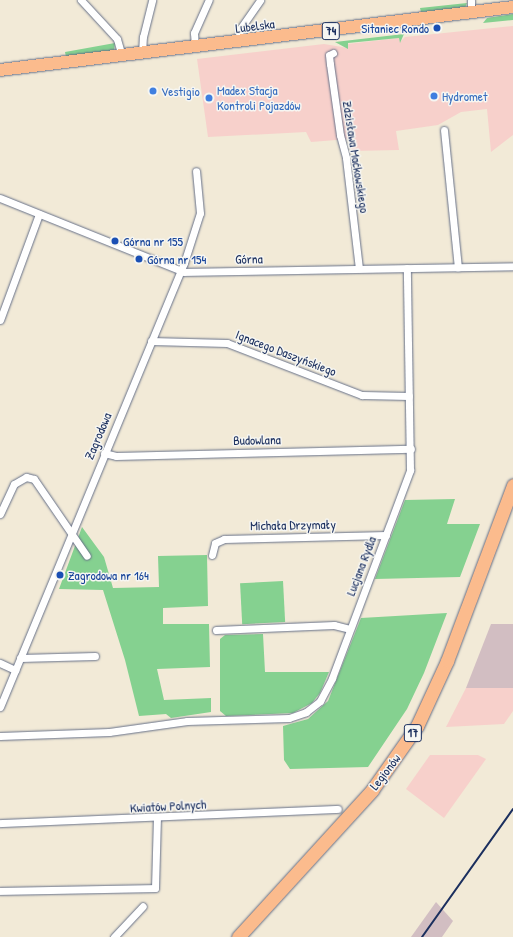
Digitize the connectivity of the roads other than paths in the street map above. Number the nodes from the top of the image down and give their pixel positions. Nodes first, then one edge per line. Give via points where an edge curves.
1 (83, 0) edge
2 (152, 0) edge
3 (209, 0) edge
4 (260, 0) edge
5 (471, 0) edge
6 (513, 7) edge
7 (471, 14) junction
8 (238, 42) junction
9 (194, 47) junction
10 (333, 53) dead end
11 (142, 54) junction
12 (122, 56) junction
13 (0, 70) edge
14 (444, 130) dead end
15 (196, 171) dead end
16 (0, 198) edge
17 (39, 214) junction
18 (513, 266) edge
19 (458, 267) junction
20 (359, 268) junction
21 (407, 268) junction
22 (180, 272) junction
23 (0, 320) edge
24 (151, 341) junction
25 (410, 396) junction
26 (411, 449) junction
27 (104, 453) junction
28 (513, 485) edge
29 (0, 514) edge
30 (72, 533) junction
31 (386, 535) junction
32 (212, 555) dead end
33 (87, 556) dead end
34 (350, 629) junction
35 (216, 630) dead end
36 (95, 656) dead end
37 (20, 658) junction
38 (0, 663) edge
39 (15, 670) junction
40 (0, 707) edge
41 (0, 736) edge
42 (338, 809) dead end
43 (157, 818) junction
44 (0, 824) edge
45 (0, 891) edge
46 (143, 906) dead end
47 (114, 937) edge
48 (238, 937) edge

1 - 12 street via 118,41
2 - 11 street via 143,37
3 - 9 street via 194,33
4 - 8 street via 240,29
5 - 7 street
6 - 7 main road, Lubelska / 74
7 - 8 main road, Lubelska / 74
8 - 9 main road, Lubelska / 74
9 - 11 main road, Lubelska / 74
10 - 20 street, Zdzisława Maćkowskiego via 329,55 329,59 340,136 346,158
11 - 12 main road, Lubelska / 74
12 - 13 main road, Lubelska / 74
14 - 19 street
15 - 22 street, Zagrodowa via 200,213
16 - 17 street, Górna
17 - 22 street, Górna
17 - 23 street
18 - 19 street, Górna
19 - 21 street, Górna
20 - 21 street, Górna
20 - 22 street, Górna
21 - 25 street, Lucjana Rydla
22 - 24 street, Zagrodowa
24 - 25 street, Ignacego Daszyńskiego via 227,343 362,395
24 - 27 street, Zagrodowa
25 - 26 street, Lucjana Rydla
26 - 27 street, Budowlana via 116,456
26 - 31 street, Lucjana Rydla via 410,470
27 - 30 street, Zagrodowa
28 - 48 highway, Legionów / 17 via 447,661 417,726 372,790
29 - 30 street via 14,484 26,477 38,482
30 - 33 street
30 - 37 street, Zagrodowa
31 - 32 street, Michała Drzymały via 224,539 215,543
31 - 34 street, Lucjana Rydla
34 - 35 street via 334,625
34 - 41 street, Lucjana Rydla via 329,686 320,701 306,712 289,718 187,721 109,732
36 - 37 street
37 - 39 street, Zagrodowa
38 - 39 street
39 - 40 street, Zagrodowa
42 - 43 street, Kwiatów Polnych
43 - 44 street, Kwiatów Polnych
43 - 45 street via 155,888
46 - 47 street

